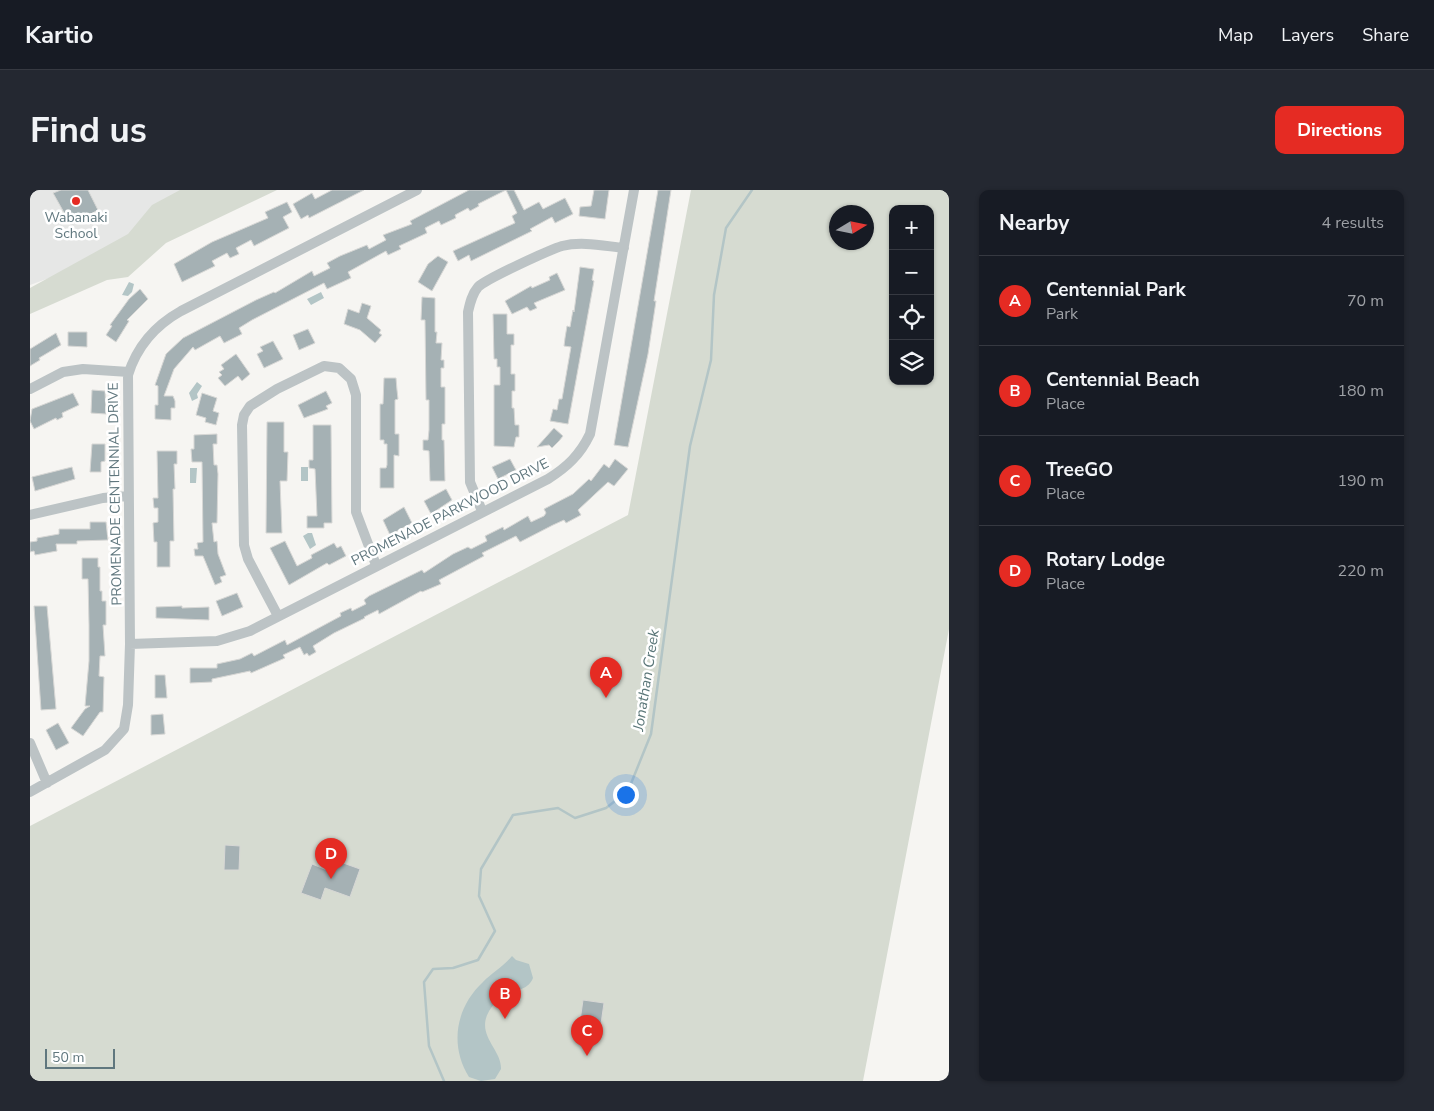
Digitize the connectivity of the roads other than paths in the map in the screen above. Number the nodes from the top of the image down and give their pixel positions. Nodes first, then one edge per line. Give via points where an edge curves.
1 (418, 190) edge
2 (634, 190) edge
3 (624, 248) junction
4 (129, 372) junction
5 (30, 388) edge
6 (128, 496) junction
7 (482, 511) junction
8 (30, 515) edge
9 (376, 565) junction
10 (278, 616) junction
11 (130, 644) junction
12 (30, 743) edge
13 (47, 783) junction
14 (30, 792) edge

1 - 4 street, PROMENADE CENTENNIAL DRIVE via 171,317 149,334
2 - 3 street, PROMENADE PARKWOOD DRIVE
3 - 7 street, PROMENADE PARKWOOD DRIVE via 590,434 582,450 566,468 548,479
3 - 7 street via 581,244 562,246 479,286 471,300 468,312 470,482
4 - 5 street via 82,369 63,372
4 - 6 street, PROMENADE CENTENNIAL DRIVE
6 - 8 street via 103,498
6 - 11 street, PROMENADE CENTENNIAL DRIVE
7 - 9 street, PROMENADE PARKWOOD DRIVE
9 - 10 street, PROMENADE PARKWOOD DRIVE
9 - 10 street via 356,512 356,396 352,379 339,368 324,366 250,406 242,425 244,546
10 - 11 street, PROMENADE PARKWOOD DRIVE via 250,631 217,641
11 - 13 street, PROMENADE CENTENNIAL DRIVE via 124,729 105,750
12 - 13 street
13 - 14 street, PROMENADE CENTENNIAL DRIVE

